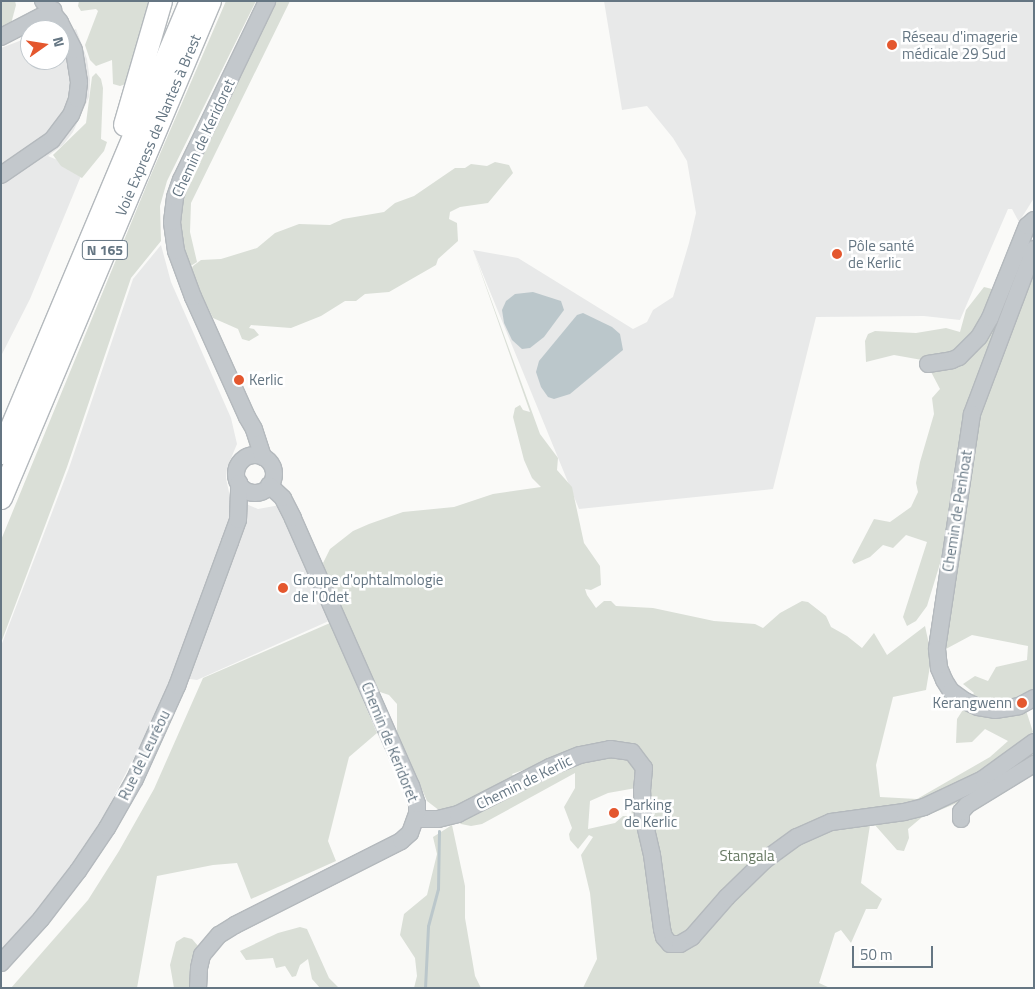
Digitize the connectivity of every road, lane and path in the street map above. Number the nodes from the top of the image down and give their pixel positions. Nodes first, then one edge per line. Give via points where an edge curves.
1 (161, 1) edge
2 (191, 1) edge
3 (210, 1) edge
4 (267, 1) edge
5 (48, 6) edge
6 (1, 37) edge
7 (1, 175) edge
8 (1034, 220) edge
9 (1034, 249) edge
10 (70, 290) junction
11 (928, 364) dead end
12 (247, 417) junction
13 (1, 454) edge
14 (263, 457) junction
15 (245, 458) junction
16 (239, 483) junction
17 (265, 488) junction
18 (1, 498) edge
19 (238, 520) junction
20 (1032, 704) edge
21 (1034, 742) edge
22 (1034, 764) edge
23 (416, 819) junction
24 (961, 819) dead end
25 (1, 963) edge
26 (198, 988) edge

1 - 10 highway via 136,92
2 - 10 highway, Voie Express de Nantes à Brest / N 165
3 - 18 highway, Voie Express de Nantes à Brest / N 165
4 - 12 street, Chemin de Keridoret via 181,180 172,222 176,251 186,279
5 - 6 street
5 - 7 street via 64,29 76,59 77,100 52,140
8 - 11 street via 1027,226 990,318 979,337 959,357
9 - 20 street, Chemin de Penhoat via 972,414 937,649 939,668 947,685 965,701 995,710
10 - 13 highway, Voie Express de Nantes à Brest / N 165
12 - 14 street, Chemin de Keridoret
12 - 15 street, Chemin de Keridoret
14 - 15 street
14 - 17 street via 273,470
15 - 16 street via 237,467
16 - 17 street via 248,491
16 - 19 street, Rue de Leuréou
17 - 19 street, Rue de Leuréou
17 - 23 street, Chemin de Keridoret via 278,492 287,504 411,786 417,804
19 - 25 street, Rue de Leuréou via 185,667 135,779 78,871
21 - 23 street, Chemin de Kerlic via 983,779 924,807 831,822 797,838 765,860 727,896 692,937 680,944 670,944 662,930 643,816 644,768 632,752 610,749 580,755 458,814 438,819
22 - 24 street via 967,805 961,812
23 - 26 street, Chemin de Keridoret via 410,833 392,846 219,935 202,955

